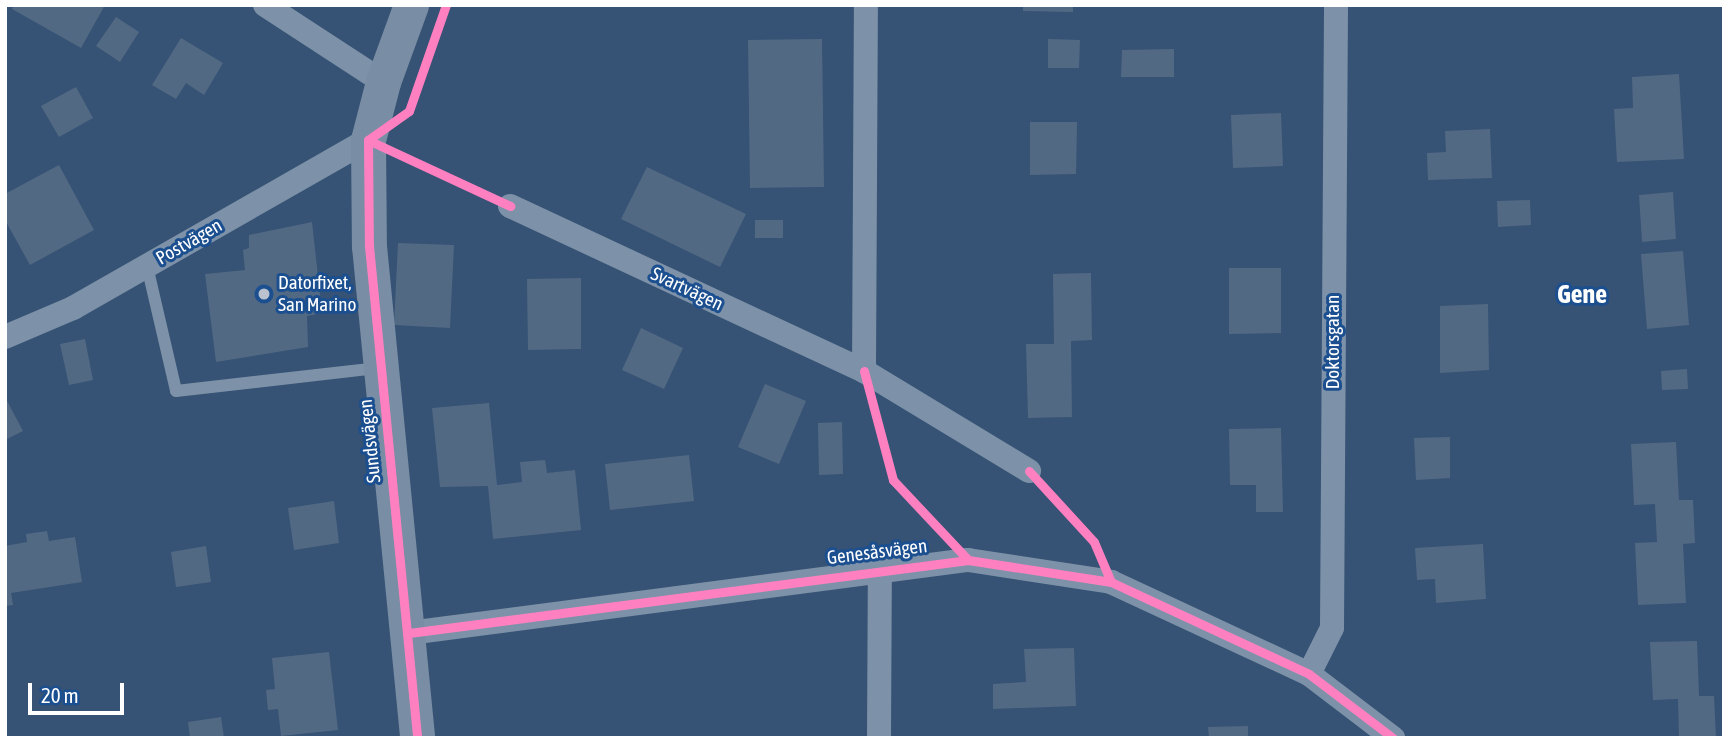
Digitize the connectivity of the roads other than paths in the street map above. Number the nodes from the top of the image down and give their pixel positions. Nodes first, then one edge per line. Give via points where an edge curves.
1 (265, 5) edge
2 (411, 5) edge
3 (866, 5) edge
4 (1336, 5) edge
5 (383, 82) junction
6 (369, 140) junction
7 (510, 206) dead end
8 (147, 266) junction
9 (5, 337) edge
10 (380, 368) junction
11 (864, 371) junction
12 (1029, 471) dead end
13 (880, 568) junction
14 (409, 633) junction
15 (1309, 674) junction
16 (418, 738) edge
17 (879, 738) edge
18 (1394, 738) edge

1 - 5 street
2 - 5 street, Sundsvägen
3 - 11 street
4 - 15 street, Doktorsgatan via 1332,628
5 - 6 street, Sundsvägen
6 - 8 street, Postvägen
6 - 10 street, Sundsvägen via 369,246
7 - 11 street, Svartvägen
8 - 9 street, Postvägen via 73,308
8 - 10 lane via 176,391
10 - 14 street, Sundsvägen
11 - 12 street, Svartvägen
13 - 14 street, Genesåsvägen
13 - 15 street, Genesåsvägen via 968,560 1111,582
13 - 17 street
14 - 16 street, Sundsvägen
15 - 18 street, Genesåsvägen

